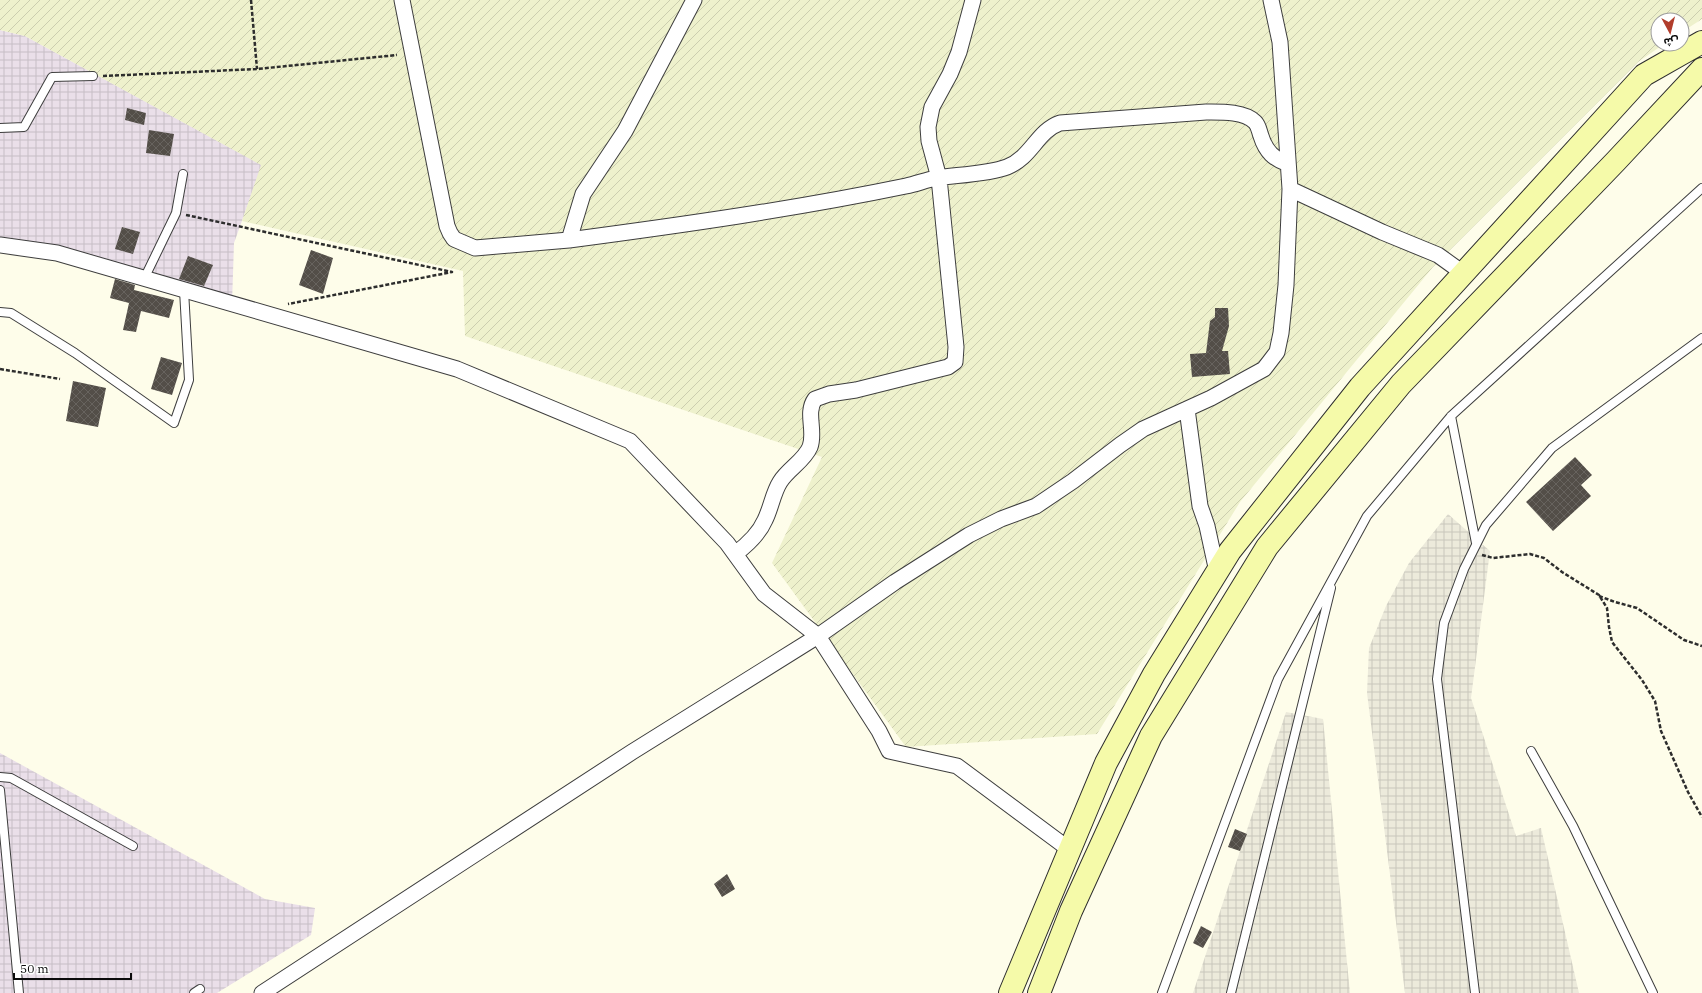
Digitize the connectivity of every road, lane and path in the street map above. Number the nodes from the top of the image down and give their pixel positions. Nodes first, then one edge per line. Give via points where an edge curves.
1 (251, 0) edge
2 (402, 0) edge
3 (694, 0) edge
4 (974, 0) edge
5 (1271, 0) edge
6 (1702, 42) edge
7 (411, 54) junction
8 (257, 69) junction
9 (1702, 69) edge
10 (93, 76) joint
11 (0, 128) edge
12 (1288, 164) junction
13 (183, 174) dead end
14 (939, 178) junction
15 (1702, 188) edge
16 (1290, 189) junction
17 (176, 213) junction
18 (569, 240) junction
19 (0, 245) edge
20 (1463, 273) junction
21 (144, 279) junction
22 (184, 290) junction
23 (285, 305) dead end
24 (0, 312) edge
25 (1702, 338) edge
26 (0, 369) edge
27 (60, 379) dead end
28 (1187, 409) junction
29 (1451, 416) junction
30 (1476, 543) junction
31 (1472, 552) junction
32 (735, 554) junction
33 (1217, 572) junction
34 (1334, 577) junction
35 (1599, 595) junction
36 (818, 636) junction
37 (1702, 646) edge
38 (1532, 751) dead end
39 (0, 778) edge
40 (0, 790) edge
41 (1702, 817) edge
42 (133, 846) dead end
43 (1070, 850) junction
44 (19, 993) edge
45 (262, 993) edge
46 (1010, 993) edge
47 (1039, 993) edge
48 (1162, 993) edge
49 (1231, 993) edge
50 (1475, 993) edge
51 (1653, 993) edge

1 - 8 path
2 - 7 street
3 - 18 street via 625,131 583,194
4 - 14 street via 959,52 932,107 928,127
5 - 12 street via 1280,42
6 - 20 main road via 1644,75
7 - 8 path
7 - 18 street via 447,226 454,239 475,248
8 - 10 path
9 - 47 main road via 1401,384 1267,547 1151,736 1071,911
10 - 11 lane via 52,77 24,127
12 - 14 street via 1270,155 1259,128 1250,118 1221,112 1206,112 1060,123 1050,127 1017,162 1006,167
12 - 16 street
13 - 17 lane
14 - 18 street via 908,186 767,211
14 - 32 street via 956,347 955,362 948,367 815,399 811,405 812,440 809,448 779,483 760,530
15 - 29 lane
16 - 20 street via 1438,255
16 - 28 street via 1286,285 1277,352 1264,368
17 - 21 lane
17 - 23 path via 452,272
19 - 21 street via 57,254
20 - 33 main road via 1360,387 1230,551
21 - 22 street
22 - 24 lane via 189,380 174,423 76,353 11,313
22 - 32 street via 457,370 630,441
25 - 30 lane via 1552,448 1486,525
26 - 27 path
28 - 33 street via 1200,506
28 - 36 street via 1143,429 1073,482 1036,506 1000,519 969,535 895,582
29 - 30 lane
29 - 34 lane via 1367,516
30 - 31 lane
31 - 35 path via 1493,558 1530,554 1544,558
31 - 50 lane via 1444,623 1436,679
32 - 36 street via 764,594
33 - 43 main road via 1154,674 1106,763
34 - 48 lane via 1278,679
34 - 49 lane
35 - 37 path via 1637,608 1684,640
35 - 41 path via 1607,608 1612,642 1655,701 1662,731 1688,792
36 - 43 street via 889,751 957,766
36 - 45 street via 632,752
38 - 51 lane via 1574,826
39 - 42 lane via 11,778
40 - 44 lane
43 - 46 main road

